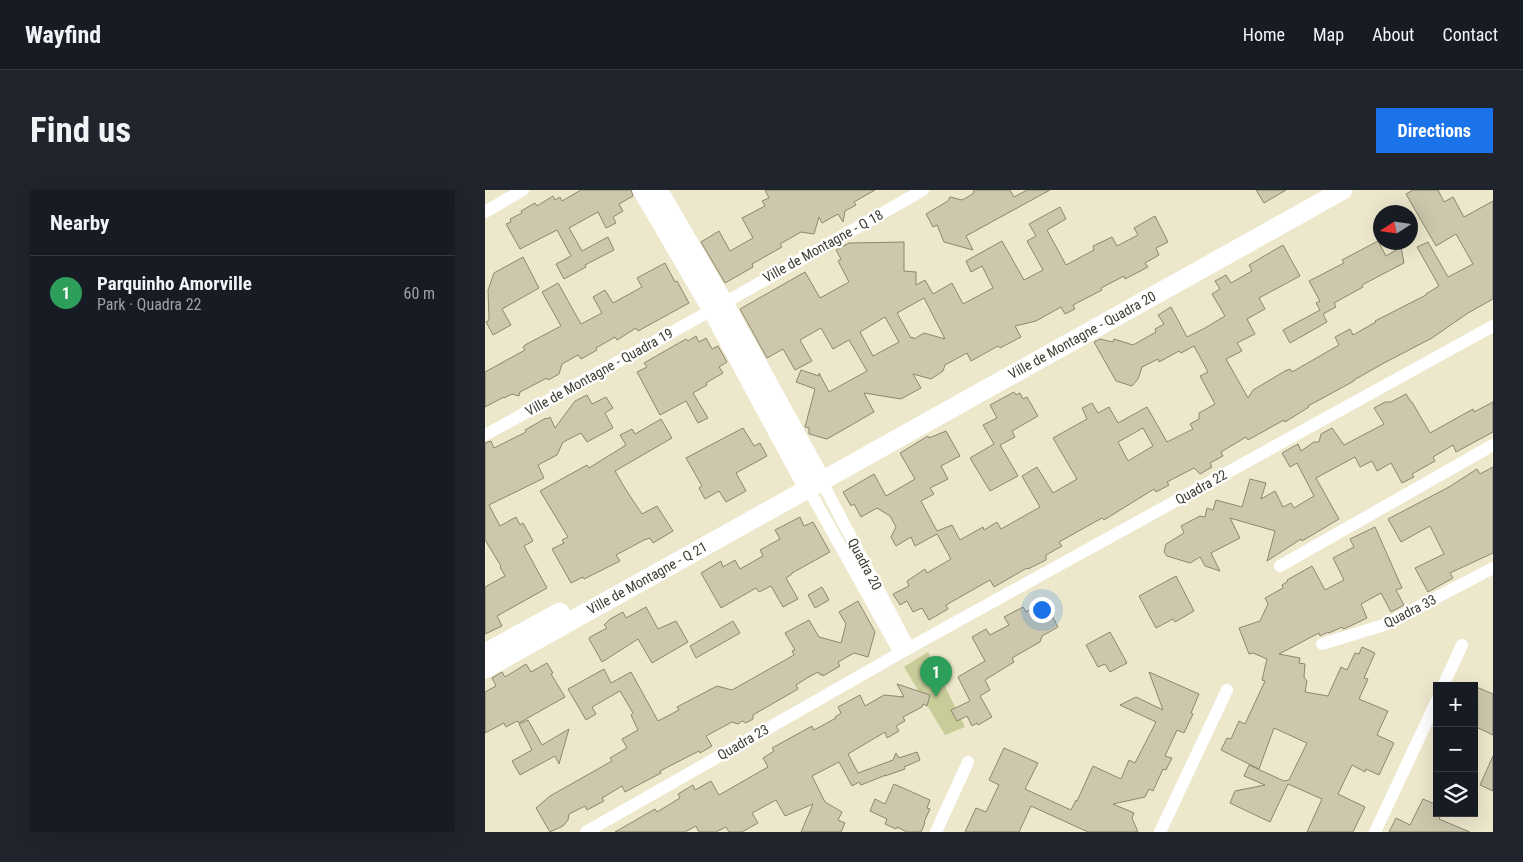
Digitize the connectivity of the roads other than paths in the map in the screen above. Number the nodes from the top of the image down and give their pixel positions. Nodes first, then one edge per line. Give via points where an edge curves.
1 (523, 190) edge
2 (642, 190) edge
3 (658, 190) edge
4 (923, 190) edge
5 (1316, 190) edge
6 (1343, 190) edge
7 (485, 212) edge
8 (718, 306) junction
9 (1493, 326) edge
10 (485, 434) edge
11 (1493, 445) edge
12 (812, 480) junction
13 (1280, 566) dead end
14 (1493, 568) edge
15 (1322, 644) dead end
16 (1462, 645) dead end
17 (904, 650) junction
18 (485, 653) edge
19 (485, 669) edge
20 (1445, 682) edge
21 (1227, 690) dead end
22 (1433, 709) edge
23 (968, 762) dead end
24 (586, 832) edge
25 (936, 832) edge
26 (1160, 832) edge
27 (1375, 832) edge

1 - 7 street
2 - 8 street
3 - 8 street
4 - 8 street, Ville de Montagne - Q 18
5 - 12 street, Ville de Montagne - Quadra 20
6 - 12 street, Ville de Montagne - Quadra 20
8 - 10 street, Ville de Montagne - Quadra 19
8 - 12 street
9 - 17 street, Quadra 22
11 - 13 street
12 - 17 street, Quadra 20
12 - 18 street
12 - 19 street, Ville de Montagne - Q 21
14 - 15 street, Quadra 33 via 1384,625
16 - 20 street
17 - 24 street, Quadra 23
21 - 26 street
22 - 27 street
23 - 25 street

